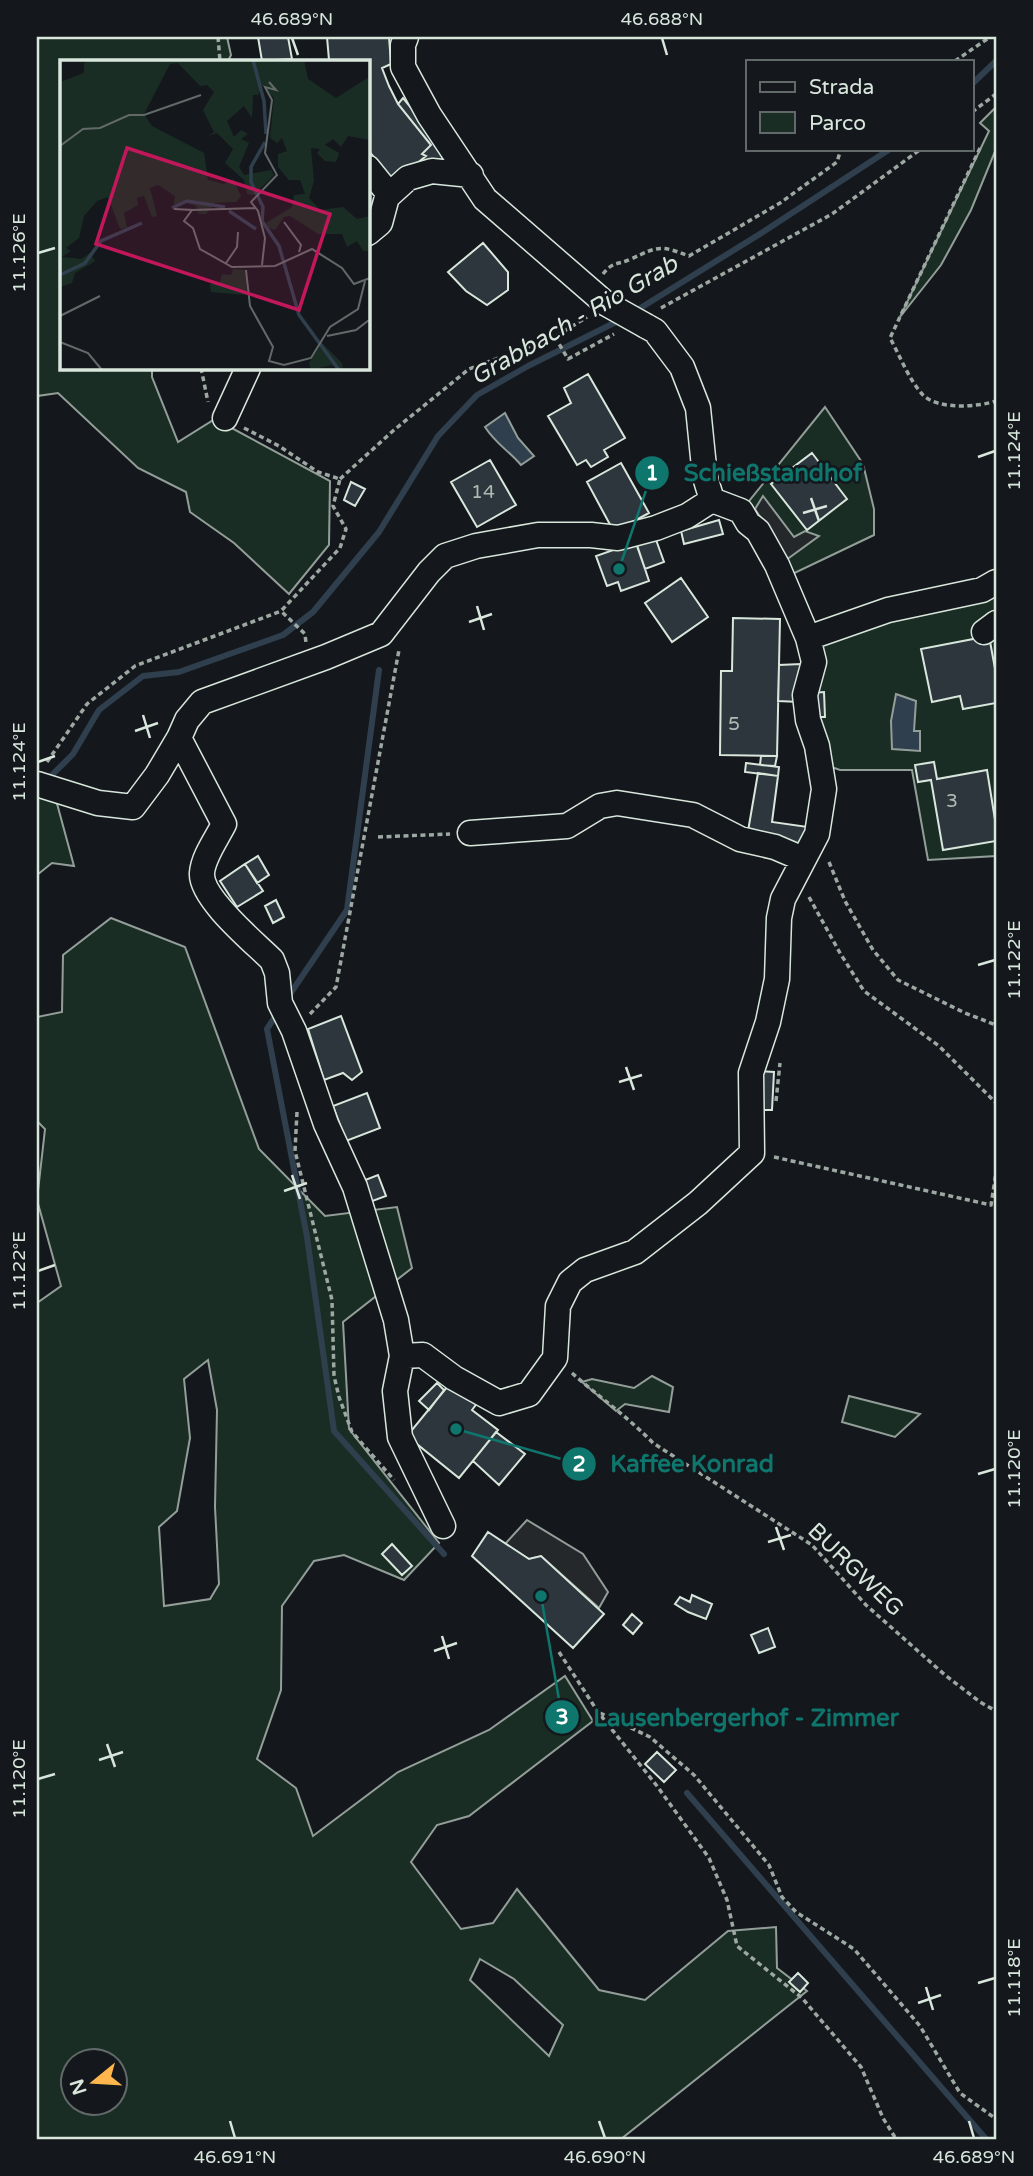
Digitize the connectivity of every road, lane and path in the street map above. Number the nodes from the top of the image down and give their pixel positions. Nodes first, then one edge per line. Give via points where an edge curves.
1 (218, 37) edge
2 (406, 37) edge
3 (990, 37) edge
4 (220, 60) edge
5 (956, 60) edge
6 (996, 94) edge
7 (974, 110) edge
8 (980, 148) dead end
9 (841, 150) edge
10 (920, 150) edge
11 (369, 169) edge
12 (471, 175) junction
13 (389, 194) junction
14 (369, 232) edge
15 (600, 300) junction
16 (649, 319) junction
17 (616, 332) dead end
18 (555, 337) junction
19 (201, 369) edge
20 (248, 369) edge
21 (996, 401) edge
22 (225, 418) junction
23 (340, 478) junction
24 (712, 500) junction
25 (996, 582) edge
26 (281, 611) junction
27 (400, 612) junction
28 (304, 634) dead end
29 (808, 638) junction
30 (179, 738) junction
31 (40, 775) edge
32 (470, 833) joint
33 (817, 834) junction
34 (378, 837) dead end
35 (803, 859) junction
36 (803, 888) dead end
37 (996, 1025) edge
38 (294, 1031) junction
39 (780, 1055) dead end
40 (298, 1101) dead end
41 (996, 1103) edge
42 (775, 1106) dead end
43 (771, 1157) dead end
44 (996, 1173) edge
45 (402, 1356) junction
46 (555, 1358) junction
47 (395, 1482) dead end
48 (443, 1526) dead end
49 (559, 1652) dead end
50 (996, 1711) edge
51 (598, 1712) junction
52 (996, 2119) edge
53 (896, 2139) edge

1 - 4 path
2 - 12 lane via 403,67 429,115
3 - 5 path
6 - 7 path
8 - 21 path via 890,338 924,396 937,403 974,407
9 - 15 path via 837,162 780,203 689,256 666,248 614,263 604,272
10 - 16 path via 832,214
11 - 13 lane
12 - 13 lane via 416,174
12 - 15 lane via 485,199
13 - 14 lane via 380,223
15 - 16 lane, bridge
15 - 18 path via 596,311
16 - 24 lane via 682,367 698,408
17 - 18 path via 568,359
18 - 23 path via 469,369
19 - 22 path via 205,397 213,412
20 - 22 lane
22 - 23 path via 318,472
23 - 26 path via 333,506 346,529 340,548
24 - 27 lane via 687,516 618,538 538,535 461,550 445,556 429,572
24 - 29 lane via 741,511 758,531
25 - 29 lane via 982,590 888,611
26 - 28 path
26 - 31 path via 135,666 87,704
27 - 30 lane via 382,634 202,702
27 - 38 path via 403,628 336,986
29 - 33 lane via 814,662 805,695 824,789
30 - 31 lane via 133,807 98,803 66,792
30 - 38 lane via 224,824 202,870 202,880 212,898 272,960 280,1003
32 - 34 path
32 - 35 lane via 567,826 600,806 617,803 692,815 740,839
33 - 35 lane
33 - 37 path via 845,901 873,950 898,980
35 - 46 lane via 783,899 777,979 751,1073 752,1153 635,1252 585,1270 570,1282 558,1307
36 - 41 path via 864,991 939,1046
38 - 45 lane via 326,1125 355,1187 396,1320
39 - 42 path
40 - 47 path via 295,1151 332,1300 339,1397 352,1432
43 - 44 path via 991,1205
45 - 46 lane via 424,1355 499,1403 529,1394
45 - 48 lane via 395,1391 400,1437
46 - 50 path, BURGWEG via 653,1443 812,1545 866,1605 945,1675
49 - 51 path
51 - 52 path via 650,1737 694,1775 769,1865 782,1897 796,1913 854,1949 920,2026 960,2094
51 - 53 path via 709,1858 727,1900 737,1946 802,1998 861,2067

